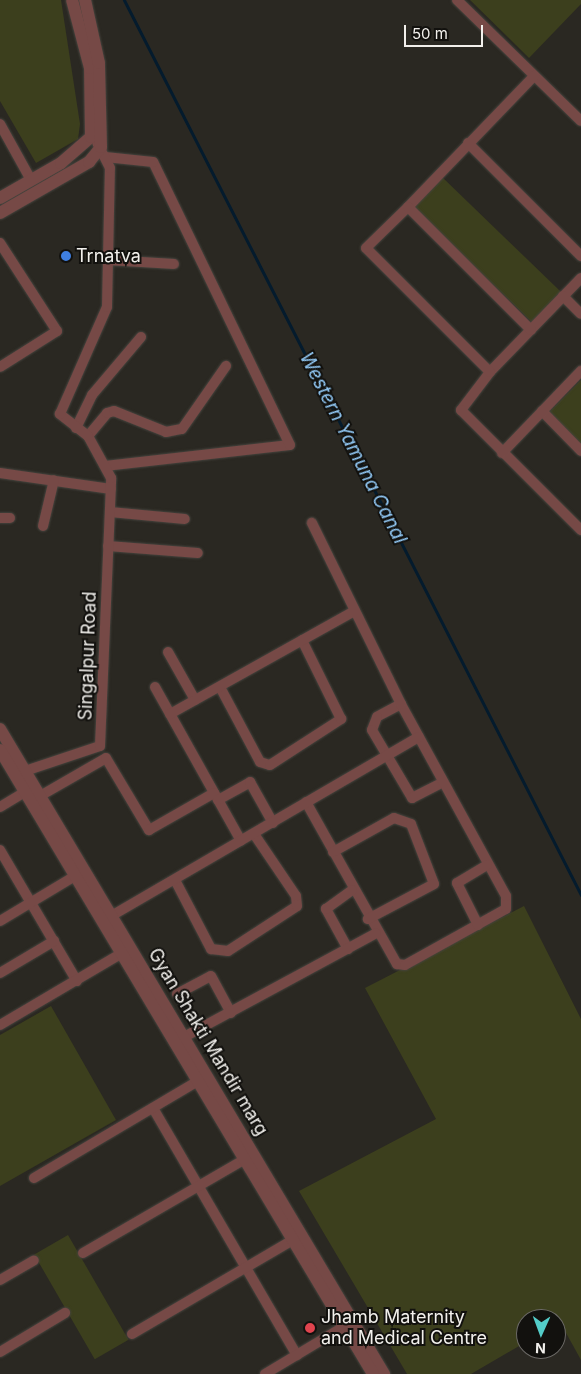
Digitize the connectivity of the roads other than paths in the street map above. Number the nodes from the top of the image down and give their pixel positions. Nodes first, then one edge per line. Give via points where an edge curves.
1 (72, 0) edge
2 (85, 0) edge
3 (456, 0) edge
4 (534, 76) junction
5 (581, 122) edge
6 (0, 124) edge
7 (3, 135) edge
8 (91, 137) junction
9 (468, 144) junction
10 (103, 152) junction
11 (31, 180) junction
12 (0, 198) edge
13 (408, 207) junction
14 (0, 213) edge
15 (0, 243) edge
16 (581, 256) edge
17 (108, 260) junction
18 (174, 264) dead end
19 (581, 278) edge
20 (563, 296) junction
21 (581, 314) edge
22 (531, 330) junction
23 (141, 337) dead end
24 (226, 366) dead end
25 (0, 367) edge
26 (581, 371) edge
27 (490, 372) junction
28 (542, 412) junction
29 (76, 428) junction
30 (88, 436) junction
31 (581, 451) edge
32 (502, 453) junction
33 (105, 466) junction
34 (0, 473) edge
35 (54, 480) junction
36 (111, 489) junction
37 (110, 512) junction
38 (185, 519) dead end
39 (312, 523) dead end
40 (43, 526) dead end
41 (581, 530) edge
42 (108, 546) junction
43 (198, 553) dead end
44 (354, 611) junction
45 (302, 640) junction
46 (168, 652) dead end
47 (155, 687) dead end
48 (220, 687) junction
49 (195, 700) junction
50 (401, 704) junction
51 (170, 714) junction
52 (0, 729) edge
53 (419, 737) junction
54 (0, 750) edge
55 (389, 755) junction
56 (25, 771) junction
57 (442, 782) junction
58 (25, 792) junction
59 (40, 796) junction
60 (216, 796) junction
61 (306, 802) junction
62 (0, 807) edge
63 (273, 823) junction
64 (254, 834) junction
65 (241, 841) junction
66 (0, 850) edge
67 (333, 852) junction
68 (3, 862) edge
69 (487, 865) junction
70 (75, 876) junction
71 (175, 880) junction
72 (352, 890) junction
73 (31, 902) junction
74 (107, 919) junction
75 (368, 919) junction
76 (0, 920) edge
77 (478, 926) junction
78 (376, 933) junction
79 (54, 941) junction
80 (348, 949) junction
81 (122, 953) junction
82 (0, 973) edge
83 (77, 980) junction
84 (177, 994) dead end
85 (231, 1012) junction
86 (0, 1025) edge
87 (184, 1037) junction
88 (198, 1081) junction
89 (153, 1108) junction
90 (245, 1159) junction
91 (34, 1178) dead end
92 (198, 1186) junction
93 (293, 1240) junction
94 (83, 1252) dead end
95 (34, 1260) dead end
96 (246, 1268) junction
97 (0, 1280) edge
98 (65, 1313) dead end
99 (349, 1324) junction
100 (132, 1334) dead end
101 (0, 1352) edge
102 (297, 1355) junction
103 (265, 1374) edge
104 (373, 1374) edge
105 (384, 1374) edge

1 - 8 street via 90,68
2 - 10 street via 100,73
3 - 4 street
4 - 5 street
4 - 9 street
6 - 7 street
7 - 11 street
8 - 10 street
8 - 11 street
9 - 13 street
9 - 16 street
10 - 14 street
10 - 17 street via 110,168
10 - 33 street via 153,162 290,445
11 - 12 street
13 - 22 street
13 - 27 street via 366,248
15 - 25 street via 57,331
17 - 18 street
17 - 29 street via 107,307 60,408 62,418
19 - 20 street
20 - 21 street
20 - 22 street
22 - 27 street
23 - 29 street via 92,395
24 - 30 street via 182,429 166,432 114,412 107,413
26 - 28 street
27 - 32 street via 461,410
28 - 31 street
28 - 32 street
29 - 30 street
30 - 33 street, Singalpur Road
32 - 41 street
33 - 36 street, Singalpur Road
34 - 35 street
35 - 36 street
35 - 40 street
36 - 37 street, Singalpur Road
37 - 38 street
37 - 42 street, Singalpur Road
39 - 44 street
42 - 43 street
42 - 56 street, Singalpur Road via 100,746
44 - 45 street
44 - 50 street
45 - 48 street
45 - 48 street via 341,719 270,765 260,762
46 - 49 street
47 - 51 street
48 - 49 street
49 - 51 street
50 - 53 street
50 - 55 street via 372,722
51 - 60 street
52 - 56 street, Gyan Shakti Mandir marg
53 - 55 street
53 - 57 street
54 - 58 street, Gyan Shakti Mandir marg
55 - 57 street via 412,798
55 - 61 street
56 - 59 street, Gyan Shakti Mandir marg
57 - 69 street
58 - 62 street
58 - 70 street, Gyan Shakti Mandir marg
59 - 60 street via 106,758 150,830
59 - 74 street, Gyan Shakti Mandir marg
60 - 63 street via 250,782
60 - 65 street
61 - 63 street
61 - 67 street
63 - 64 street
64 - 65 street
64 - 71 street via 296,896 297,906 228,951 210,949
65 - 71 street
66 - 68 street
67 - 72 street
67 - 75 street via 394,818 411,824 434,884
68 - 73 street
69 - 77 street via 507,902 506,909
69 - 77 street via 457,883
70 - 73 street
70 - 74 street, Gyan Shakti Mandir marg
71 - 74 street
72 - 75 street
72 - 80 street via 326,909
73 - 76 street
73 - 79 street
74 - 81 street, Gyan Shakti Mandir marg
74 - 87 street, Gyan Shakti Mandir marg
75 - 78 street
77 - 78 street via 405,965 391,961
78 - 80 street
79 - 82 street
79 - 83 street
80 - 85 street
81 - 83 street
81 - 88 street, Gyan Shakti Mandir marg
83 - 86 street
84 - 85 street via 211,976
85 - 87 street
87 - 99 street, Gyan Shakti Mandir marg
88 - 89 street
88 - 90 street, Gyan Shakti Mandir marg
89 - 91 street
89 - 92 street
90 - 92 street
90 - 93 street, Gyan Shakti Mandir marg
92 - 94 street
92 - 96 street
93 - 96 street
93 - 99 street, Gyan Shakti Mandir marg
95 - 97 street
96 - 100 street
96 - 102 street
98 - 101 street
99 - 102 street
99 - 104 street, Gyan Shakti Mandir marg
99 - 105 street, Gyan Shakti Mandir marg
102 - 103 street

